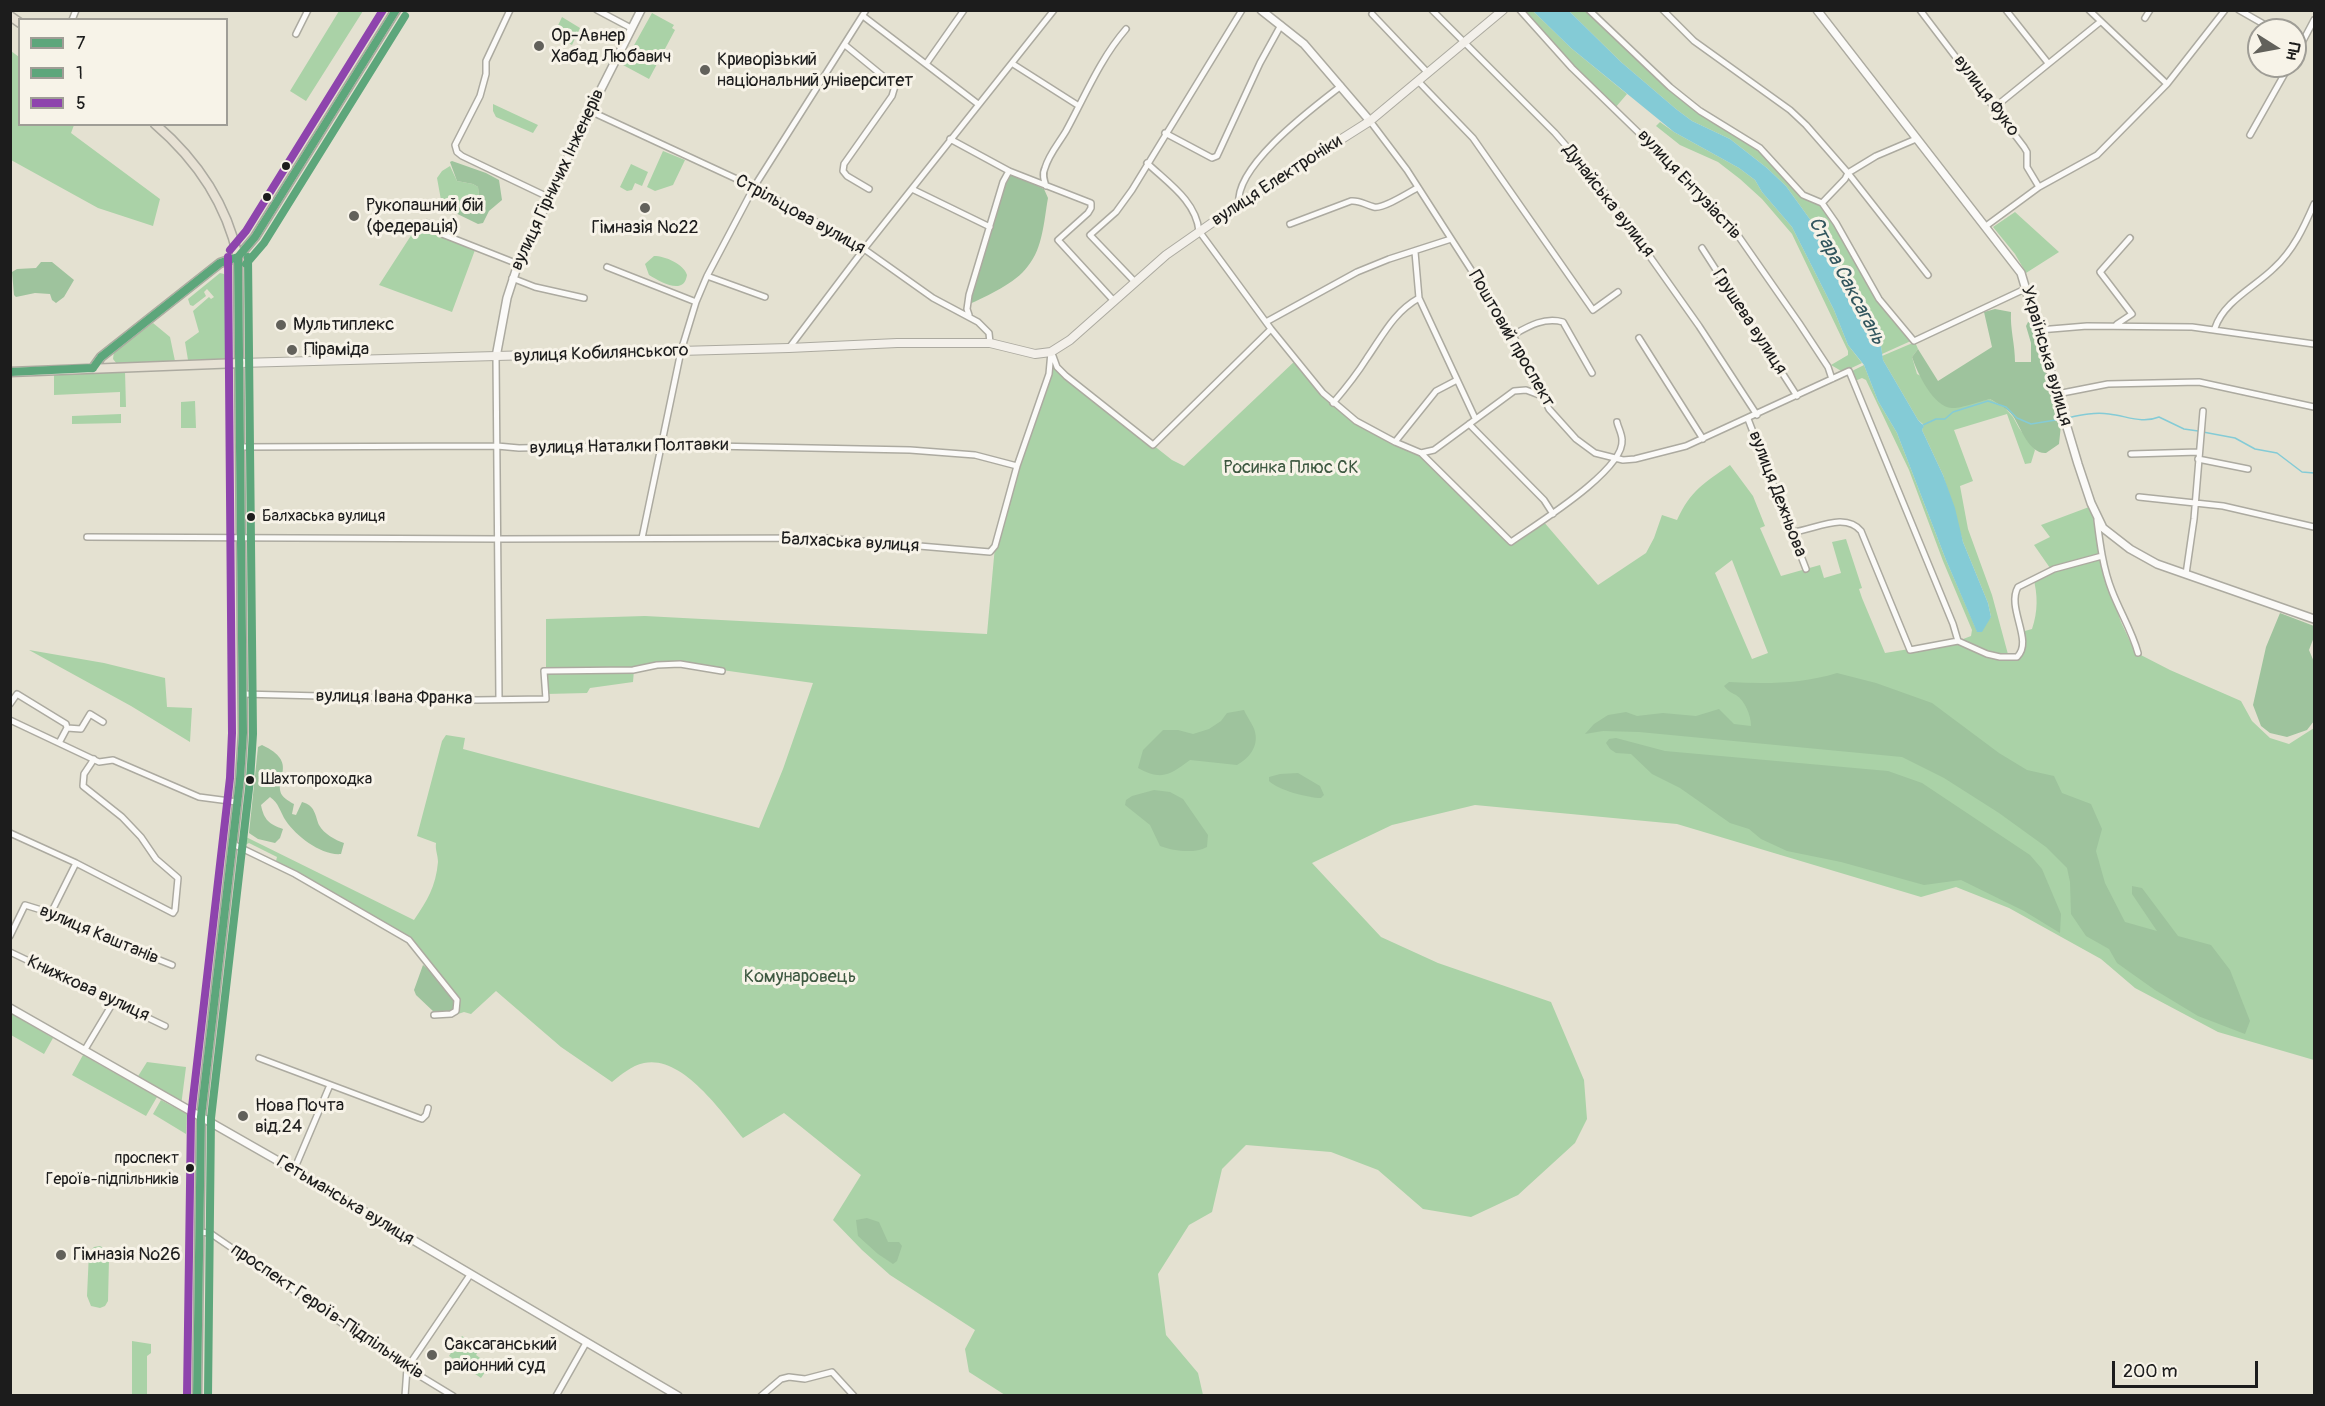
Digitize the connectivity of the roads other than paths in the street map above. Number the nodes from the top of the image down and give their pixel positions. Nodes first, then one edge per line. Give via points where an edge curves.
1 (308, 10) edge
2 (396, 10) edge
3 (510, 10) edge
4 (597, 10) edge
5 (641, 10) edge
6 (964, 10) edge
7 (1054, 10) edge
8 (1242, 10) edge
9 (1432, 10) edge
10 (1503, 10) edge
11 (1520, 10) edge
12 (1589, 10) edge
13 (1663, 10) edge
14 (1817, 10) edge
15 (1920, 10) edge
16 (2006, 10) edge
17 (2090, 10) edge
18 (2150, 10) edge
19 (2225, 10) edge
20 (2239, 10) edge
21 (1261, 11) edge
22 (865, 13) edge
23 (1372, 14) dead end
24 (2145, 18) dead end
25 (2253, 18) edge
26 (2100, 22) junction
27 (1281, 25) junction
28 (631, 28) junction
29 (1126, 29) dead end
30 (296, 34) dead end
31 (1465, 42) junction
32 (845, 45) junction
33 (2048, 63) junction
34 (926, 64) junction
35 (1013, 64) junction
36 (1428, 73) junction
37 (2282, 78) edge
38 (1418, 81) junction
39 (2167, 84) junction
40 (1341, 86) junction
41 (978, 104) junction
42 (1078, 106) junction
43 (1995, 107) junction
44 (590, 111) junction
45 (1370, 121) junction
46 (157, 126) edge
47 (1165, 133) junction
48 (2250, 135) dead end
49 (950, 139) junction
50 (1916, 139) junction
51 (1147, 163) junction
52 (1009, 171) junction
53 (1848, 173) junction
54 (1046, 186) junction
55 (754, 187) junction
56 (2039, 187) junction
57 (1417, 188) junction
58 (869, 189) dead end
59 (912, 189) junction
60 (548, 197) junction
61 (1822, 203) junction
62 (1239, 204) junction
63 (2314, 204) edge
64 (427, 223) dead end
65 (1290, 224) dead end
66 (1986, 226) junction
67 (990, 227) junction
68 (1199, 231) junction
69 (2130, 238) dead end
70 (1451, 239) junction
71 (1702, 248) dead end
72 (864, 249) junction
73 (1415, 252) junction
74 (238, 257) junction
75 (518, 264) junction
76 (607, 267) dead end
77 (1928, 274) dead end
78 (707, 276) junction
79 (512, 278) junction
80 (1135, 282) junction
81 (2027, 288) junction
82 (1618, 292) dead end
83 (765, 297) dead end
84 (584, 298) dead end
85 (1419, 298) junction
86 (1114, 301) junction
87 (696, 302) junction
88 (970, 316) junction
89 (1266, 322) junction
90 (2116, 325) junction
91 (2215, 328) junction
92 (1271, 329) junction
93 (2039, 330) junction
94 (1512, 334) junction
95 (1639, 338) dead end
96 (990, 343) junction
97 (2314, 344) edge
98 (789, 348) junction
99 (681, 351) junction
100 (1051, 352) junction
101 (496, 357) junction
102 (240, 363) junction
103 (93, 368) junction
104 (10, 372) edge
105 (1592, 373) dead end
106 (1832, 379) junction
107 (1457, 380) junction
108 (2057, 394) junction
109 (1797, 396) junction
110 (1542, 397) junction
111 (1333, 403) junction
112 (2314, 407) edge
113 (2203, 411) dead end
114 (1756, 415) junction
115 (1475, 418) junction
116 (1748, 419) junction
117 (1617, 422) dead end
118 (1469, 424) junction
119 (1702, 439) junction
120 (1395, 442) junction
121 (662, 445) junction
122 (497, 446) junction
123 (240, 447) junction
124 (1421, 453) junction
125 (2131, 454) dead end
126 (2198, 456) junction
127 (1615, 459) junction
128 (1017, 466) junction
129 (2248, 469) dead end
130 (2139, 497) dead end
131 (2195, 504) junction
132 (1553, 514) junction
133 (2097, 517) junction
134 (2314, 527) edge
135 (1793, 532) junction
136 (87, 537) dead end
137 (642, 538) junction
138 (241, 539) junction
139 (499, 539) junction
140 (2102, 556) junction
141 (1806, 569) dead end
142 (2186, 574) junction
143 (2314, 619) edge
144 (1958, 641) junction
145 (2138, 652) dead end
146 (722, 671) dead end
147 (242, 694) junction
148 (499, 699) junction
149 (10, 704) edge
150 (10, 720) edge
151 (103, 722) dead end
152 (67, 728) junction
153 (59, 743) junction
154 (94, 759) junction
155 (237, 802) junction
156 (10, 832) edge
157 (232, 844) junction
158 (76, 863) junction
159 (51, 913) junction
160 (10, 936) edge
161 (10, 952) edge
162 (172, 965) dead end
163 (114, 1001) junction
164 (10, 1008) edge
165 (434, 1016) dead end
166 (165, 1026) dead end
167 (84, 1051) junction
168 (259, 1058) dead end
169 (330, 1085) junction
170 (428, 1108) dead end
171 (201, 1117) junction
172 (294, 1170) junction
173 (199, 1232) junction
174 (470, 1275) junction
175 (586, 1343) junction
176 (407, 1368) junction
177 (197, 1395) edge
178 (405, 1395) edge
179 (453, 1395) edge
180 (555, 1395) edge
181 (678, 1395) edge
182 (761, 1395) edge
183 (854, 1395) edge

1 - 30 street
2 - 74 main road via 255,237
3 - 60 street via 486,61 480,96 455,145 457,152
4 - 28 street
5 - 28 street, вулиця Гірничих Інженерів
6 - 34 street
7 - 35 street
8 - 47 street
9 - 31 street, Дунайська вулиця
10 - 31 main road, вулиця Електроніки
11 - 106 street, вулиця Ентузіастів via 1572,68 1712,203 1792,313
12 - 61 street via 1670,87 1700,111 1760,148 1803,195
13 - 53 street via 1694,41 1790,110
14 - 50 street, Українська вулиця
15 - 43 street, вулиця Фуко
16 - 33 street
17 - 26 street
18 - 24 street
19 - 39 street
20 - 25 street
21 - 27 street, Поштовий проспект
22 - 32 street
22 - 34 street
23 - 36 street
26 - 33 street
26 - 39 street
27 - 40 street, Поштовий проспект via 1304,44
27 - 47 street via 1217,156 1204,155
28 - 44 street, вулиця Гірничих Інженерів
29 - 42 street
31 - 36 main road, вулиця Електроніки
31 - 114 street, Дунайська вулиця via 1595,179 1699,326
32 - 55 street
32 - 58 street via 895,86 844,164 847,176
33 - 43 street
34 - 41 street
35 - 41 street
35 - 42 street
36 - 38 main road, вулиця Електроніки
37 - 48 street
38 - 45 main road, вулиця Електроніки
38 - 82 street via 1473,138 1593,310
39 - 56 street via 2097,155
40 - 45 street, Поштовий проспект
40 - 62 street via 1272,144 1246,180
41 - 49 street
42 - 54 street via 1044,168
43 - 56 street, вулиця Фуко via 2027,152 2027,166
44 - 55 street, Стрільцова вулиця
44 - 60 street, вулиця Гірничих Інженерів
45 - 57 street, Поштовий проспект
45 - 62 main road, вулиця Електроніки
46 - 74 main road via 210,184
47 - 51 street
49 - 52 street
49 - 59 street
50 - 53 street
50 - 66 street, Українська вулиця
51 - 68 street via 1192,209
51 - 80 street via 1120,208 1090,235
52 - 54 street
52 - 67 street
53 - 61 street
53 - 77 street
54 - 86 street via 1090,202 1088,213 1058,240
55 - 72 street, Стрільцова вулиця
55 - 78 street
56 - 66 street
57 - 65 street via 1382,206 1351,201
57 - 70 street, Поштовий проспект
59 - 67 street
59 - 72 street
60 - 75 street, вулиця Гірничих Інженерів
61 - 81 street via 1879,298 1914,341
62 - 68 main road, вулиця Електроніки
63 - 91 street via 2290,251 2230,305
64 - 75 street via 442,234
66 - 81 street, Українська вулиця via 2016,265
67 - 88 street via 969,295
68 - 80 main road, вулиця Електроніки
68 - 89 street
69 - 90 street via 2100,272 2132,314
70 - 73 street
70 - 94 street, Поштовий проспект
71 - 109 street, Грушева вулиця
72 - 88 street, Стрільцова вулиця via 933,298
72 - 98 street
73 - 85 street
73 - 89 street via 1357,272
74 - 102 main road
74 - 103 main road via 220,263 101,357
75 - 79 street, вулиця Гірничих Інженерів
76 - 87 street
78 - 83 street
78 - 87 street
79 - 84 street
79 - 101 street, вулиця Гірничих Інженерів
80 - 86 main road, вулиця Електроніки
81 - 93 street, Українська вулиця
85 - 107 street
85 - 111 street via 1390,322
86 - 100 main road, вулиця Електроніки
87 - 99 street
88 - 96 street, Стрільцова вулиця via 985,328
89 - 92 street
90 - 91 street
90 - 93 street
91 - 97 street
92 - 100 street via 1153,446 1066,376
92 - 111 street
93 - 108 street, Українська вулиця
94 - 105 street via 1545,320 1563,322
94 - 110 street, Поштовий проспект
95 - 119 street
96 - 98 main road, вулиця Кобилянського
96 - 100 main road, вулиця Кобилянського via 1035,354
98 - 99 main road, вулиця Кобилянського
99 - 101 main road, вулиця Кобилянського
99 - 121 street
100 - 128 street, Балхаська вулиця via 1049,374
101 - 102 main road, вулиця Кобилянського
101 - 122 street
102 - 103 main road, вулиця Кобилянського
102 - 123 main road
103 - 104 main road, вулиця Кобилянського
106 - 109 street, Поштовий проспект
106 - 144 street, Поштовий проспект via 1849,371
107 - 115 street
107 - 120 street via 1436,391
108 - 112 street via 2108,384 2199,382
108 - 133 street, Українська вулиця
109 - 114 street, Поштовий проспект
110 - 115 street via 1526,390 1515,391
110 - 127 street, Поштовий проспект via 1585,447
111 - 120 street via 1356,422
113 - 126 street
114 - 116 street, Поштовий проспект
115 - 118 street
116 - 119 street, Поштовий проспект
116 - 135 street, вулиця Дежньова
117 - 127 street via 1623,440
118 - 124 street via 1434,450
118 - 132 street
119 - 127 street, Поштовий проспект via 1647,458
120 - 124 street
121 - 122 street, вулиця Наталки Полтавки
121 - 128 street, вулиця Наталки Полтавки via 951,452
121 - 137 street
122 - 123 street, вулиця Наталки Полтавки
122 - 139 street
123 - 138 main road
124 - 132 street via 1512,542
125 - 126 street
126 - 129 street
126 - 131 street
127 - 132 street via 1602,475
128 - 137 street, Балхаська вулиця via 990,552 825,538
130 - 131 street
131 - 134 street via 2223,506
131 - 142 street
133 - 140 street, Українська вулиця
133 - 142 street via 2112,536 2130,549
135 - 141 street, вулиця Дежньова
135 - 144 street via 1840,522 1857,525 1910,650
136 - 138 street, Балхаська вулиця
137 - 139 street, Балхаська вулиця
138 - 139 street, Балхаська вулиця
138 - 147 main road
139 - 148 street
140 - 144 street via 2054,569 2018,587 2014,600 2023,645 2017,657 1987,654
140 - 145 street, Українська вулиця
142 - 143 street
146 - 148 street, вулиця Івана Франка via 680,664 633,670 544,671 546,699
147 - 148 street, вулиця Івана Франка
147 - 155 main road via 242,759
149 - 152 street via 17,694
150 - 153 street
151 - 152 street via 90,714 81,729
152 - 153 street
153 - 154 street
154 - 155 street via 113,760 199,797
154 - 158 street via 84,774 83,786 122,817 156,859 178,878 175,910 169,913
155 - 157 main road
156 - 158 street
157 - 165 street via 295,874 409,940 457,1000 458,1007 451,1014
157 - 171 main road
158 - 159 street
159 - 160 street, вулиця Каштанів via 25,905
159 - 162 street, вулиця Каштанів
161 - 163 street, Книжкова вулиця
163 - 166 street, Книжкова вулиця
163 - 167 street
164 - 167 street, Гетьманська вулиця
167 - 171 street, Гетьманська вулиця
168 - 169 street
169 - 170 street via 422,1119
169 - 172 street
171 - 172 street, Гетьманська вулиця
171 - 173 main road
172 - 174 street, Гетьманська вулиця
173 - 176 street, проспект Героїв-Підпільників via 210,1233
173 - 177 main road
174 - 175 street, Гетьманська вулиця
174 - 176 street
175 - 180 street
175 - 181 street, Гетьманська вулиця
176 - 178 street
176 - 179 street, проспект Героїв-Підпільників
182 - 183 street via 781,1378 805,1379 832,1372

